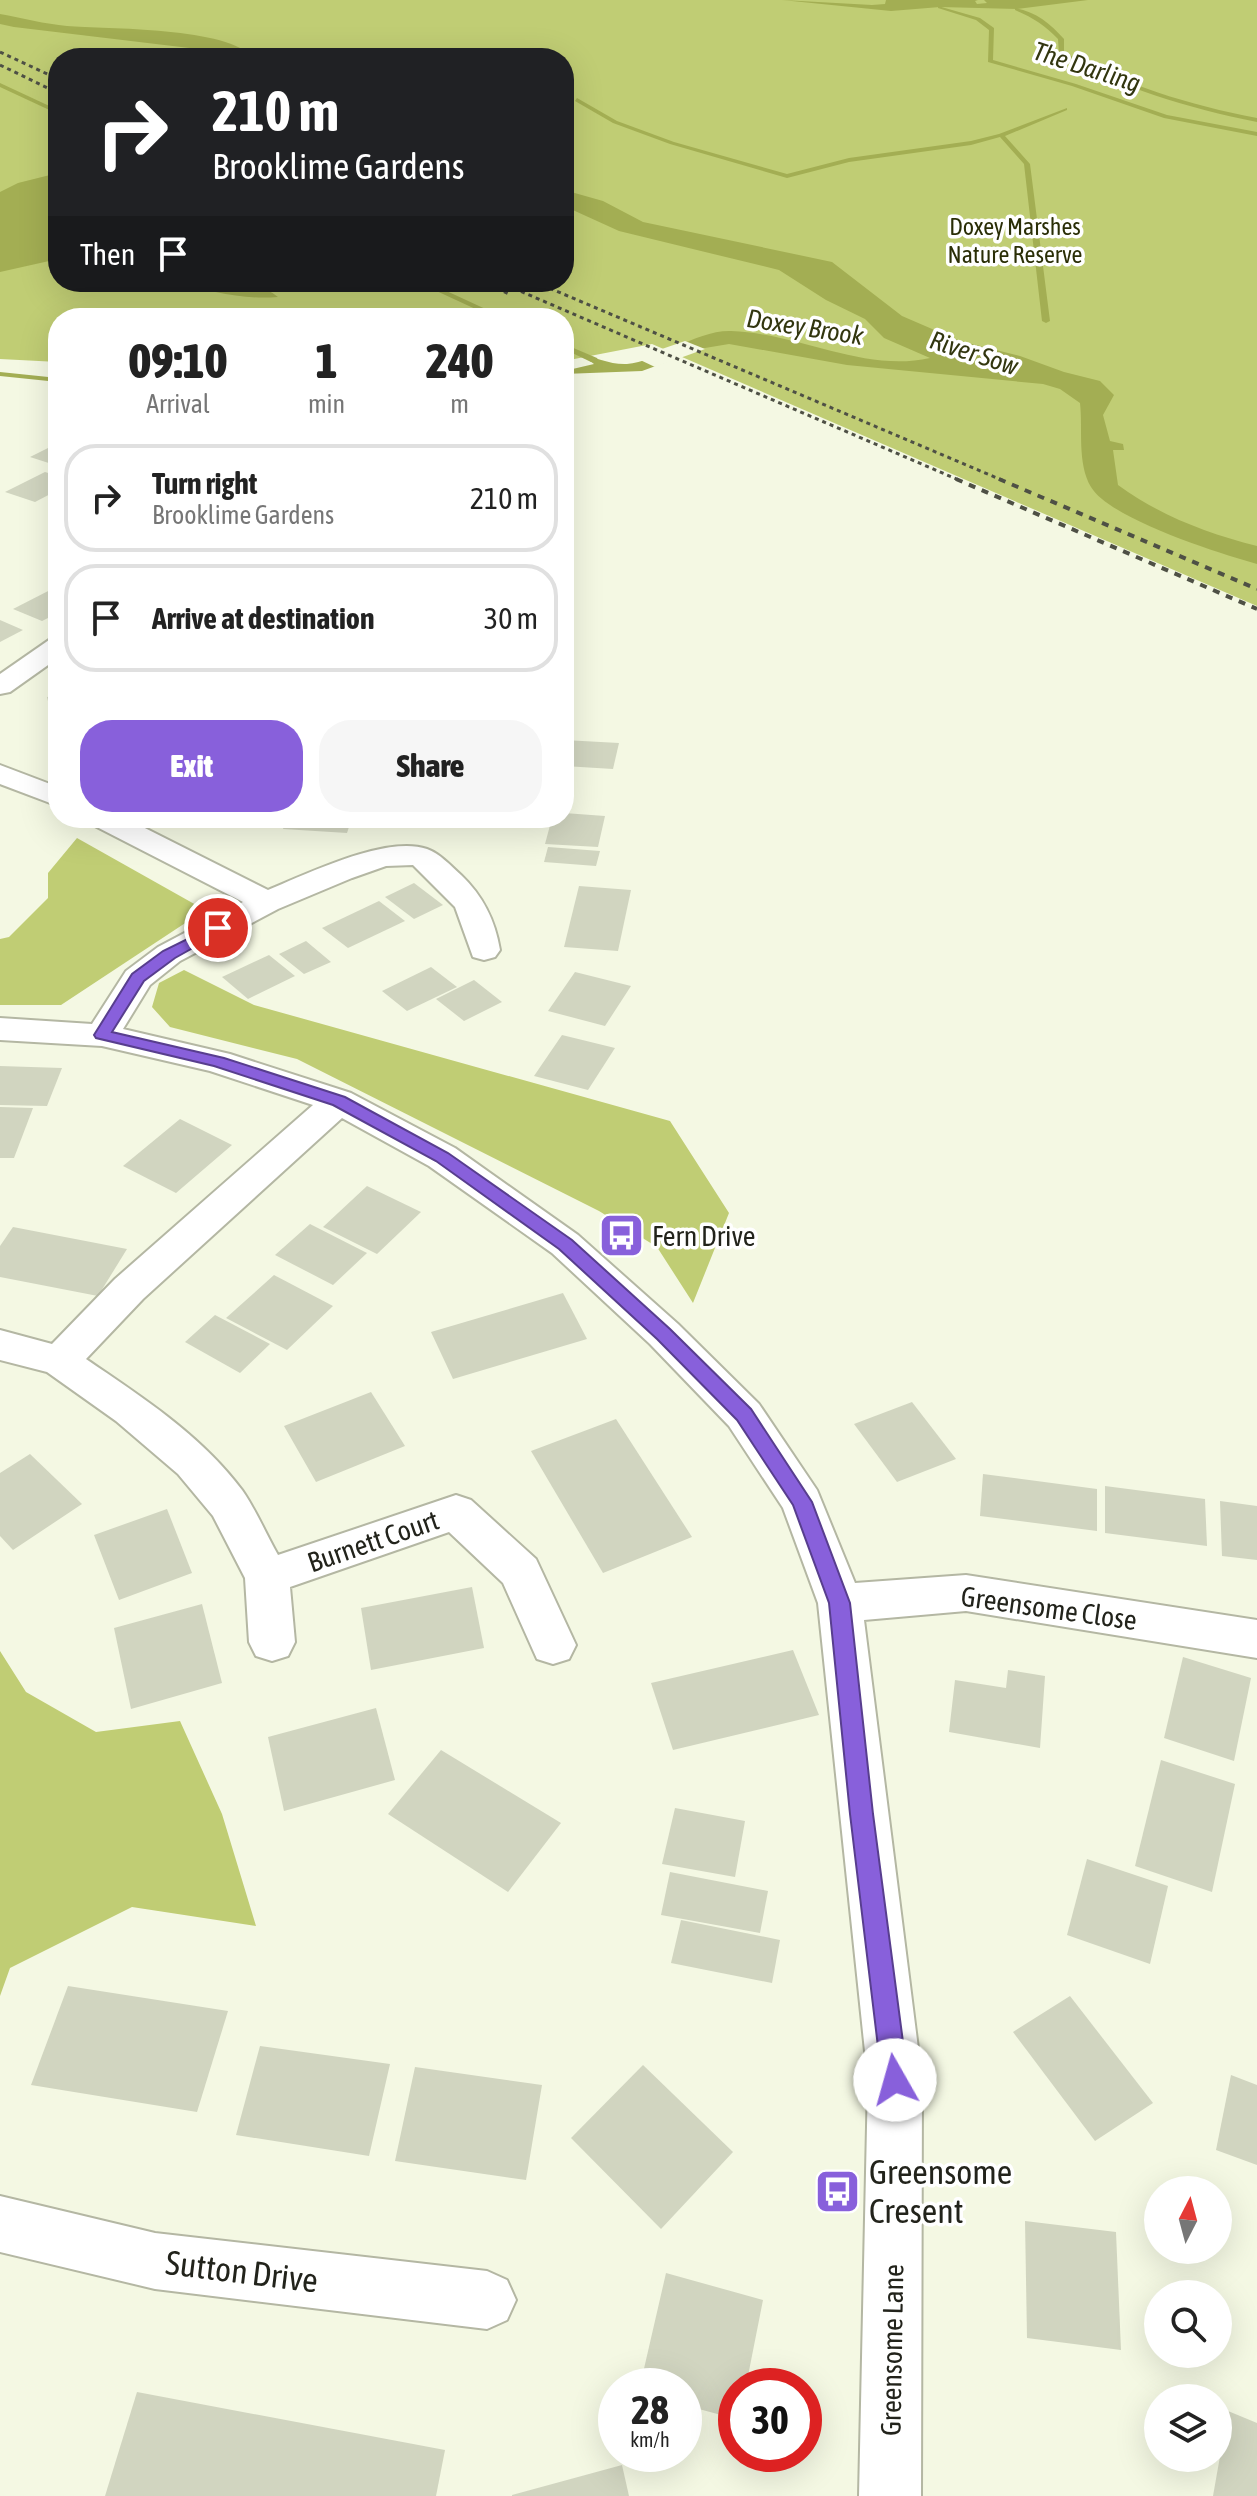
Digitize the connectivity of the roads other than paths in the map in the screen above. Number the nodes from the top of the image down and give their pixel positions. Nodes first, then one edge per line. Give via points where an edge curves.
1 (48, 653) edge
2 (0, 686) edge
3 (0, 774) edge
4 (48, 793) edge
5 (122, 828) edge
6 (267, 902) junction
7 (484, 950) dead end
8 (0, 1029) edge
9 (102, 1035) junction
10 (339, 1101) junction
11 (0, 1345) edge
12 (60, 1361) junction
13 (267, 1577) junction
14 (840, 1603) junction
15 (1257, 1639) edge
16 (272, 1642) dead end
17 (553, 1645) dead end
18 (0, 2224) edge
19 (487, 2300) dead end
20 (890, 2496) edge

1 - 2 street
3 - 4 street
5 - 6 street
6 - 7 street via 383,857 420,856 461,890 481,926
6 - 9 street via 169,954 138,978
8 - 9 street, Greensome Lane
9 - 10 street, Greensome Lane via 218,1062
10 - 12 street via 129,1289
10 - 14 street, Greensome Lane via 442,1157 565,1244 674,1344 744,1415 802,1502
11 - 12 street
12 - 13 street via 193,1462 228,1504
13 - 16 street
13 - 17 street, Burnett Court via 456,1512 520,1572
14 - 15 street, Greensome Close via 966,1593
14 - 20 street, Greensome Lane via 895,2080
18 - 19 street, Sutton Drive via 155,2261

